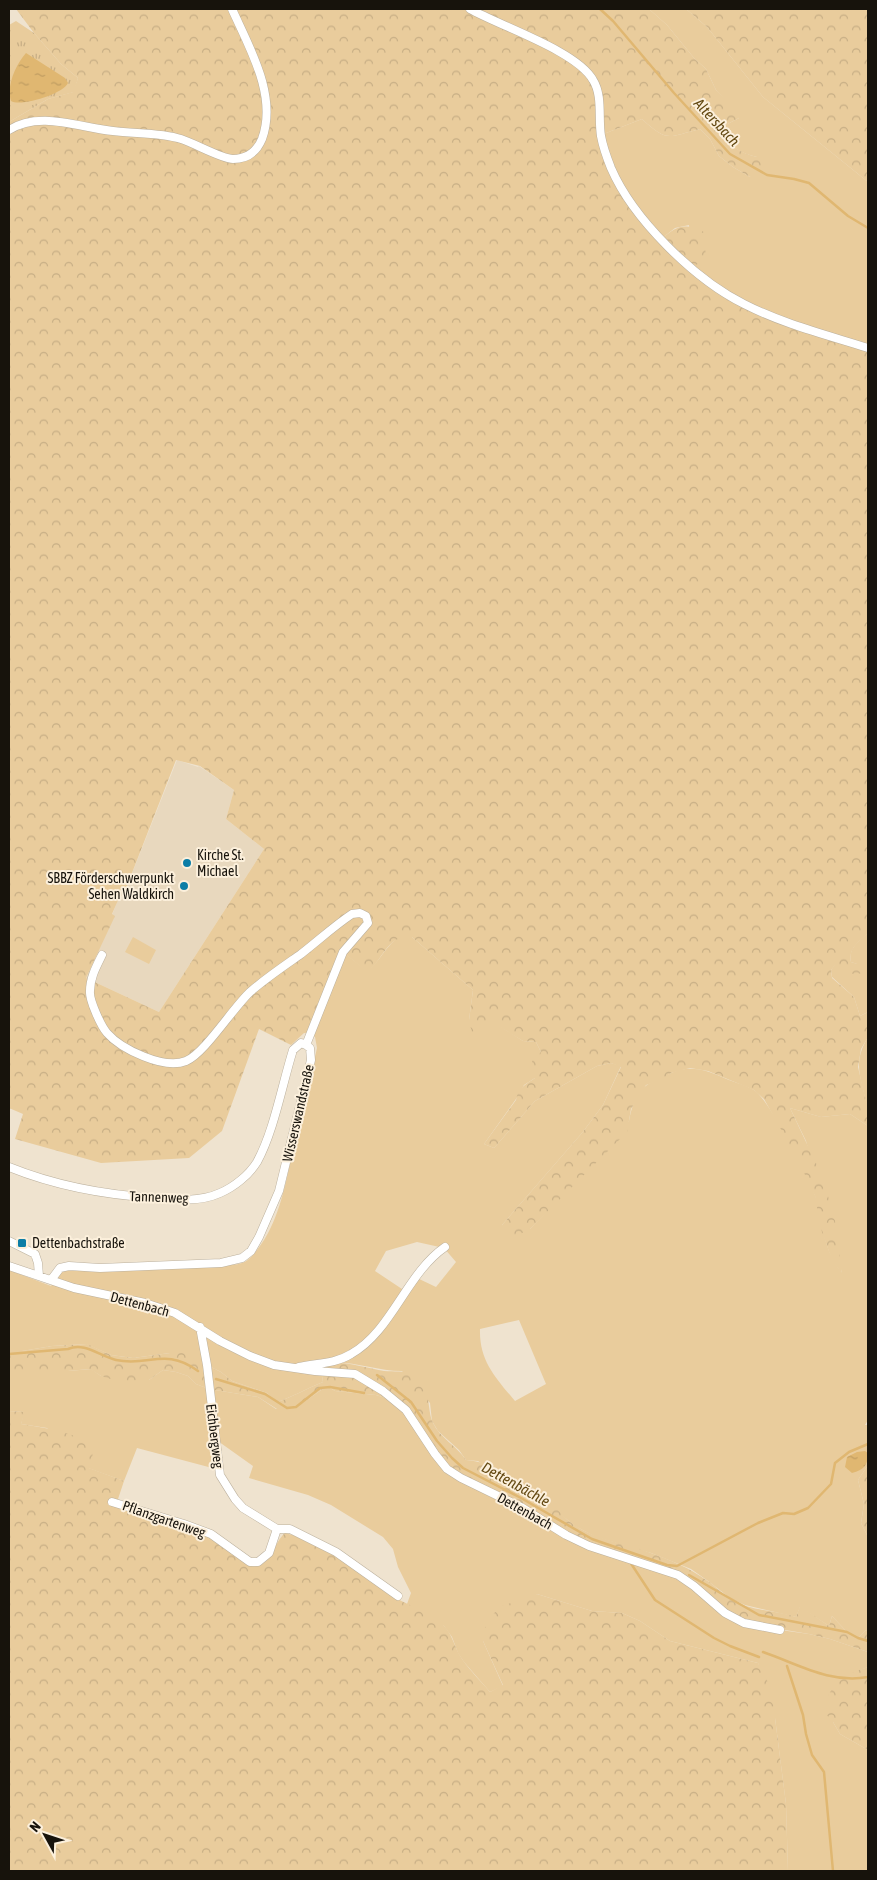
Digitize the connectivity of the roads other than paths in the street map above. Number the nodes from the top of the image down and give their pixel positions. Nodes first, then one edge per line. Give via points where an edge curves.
1 (232, 9) edge
2 (470, 9) edge
3 (9, 130) edge
4 (868, 348) edge
5 (102, 956) dead end
6 (306, 1045) junction
7 (9, 1167) edge
8 (9, 1241) edge
9 (445, 1247) dead end
10 (9, 1266) edge
11 (39, 1276) junction
12 (51, 1280) junction
13 (200, 1327) junction
14 (292, 1369) junction
15 (112, 1502) dead end
16 (277, 1529) junction
17 (398, 1596) dead end
18 (780, 1630) dead end

1 - 3 street via 265,95 263,135 258,149 246,157 232,160 180,138 147,132 112,131 47,121
2 - 4 street via 557,51 594,80 602,141 612,170 634,208 692,268 743,304 780,320
5 - 6 street, Wisserswandstraße via 93,973 89,992 106,1032 129,1049 157,1061 184,1062 195,1056 251,991 352,914 360,913 366,916 368,923 343,952
6 - 7 street, Tannenweg via 301,1043 293,1050 271,1127 256,1162 246,1175 219,1194 181,1200 112,1194 77,1189
6 - 12 street, Wisserswandstraße via 310,1048 311,1060 282,1182 251,1251 242,1258 221,1263 100,1268 69,1266 60,1268
8 - 11 street via 35,1254
9 - 14 street, Dettenbach via 415,1277 384,1324 352,1354
10 - 11 street, Dettenbach
11 - 12 street, Dettenbach
12 - 13 street, Dettenbach via 145,1303 175,1313
13 - 14 street, Dettenbach via 250,1356
13 - 16 street, Eichbergweg via 220,1476 243,1508
14 - 18 street, Dettenbach via 355,1374 406,1410 447,1469 589,1546 678,1575 744,1623
15 - 16 street, Pflanzgartenweg via 211,1534 250,1562 258,1562 269,1553
16 - 17 street, Eichbergweg via 290,1529 336,1552

